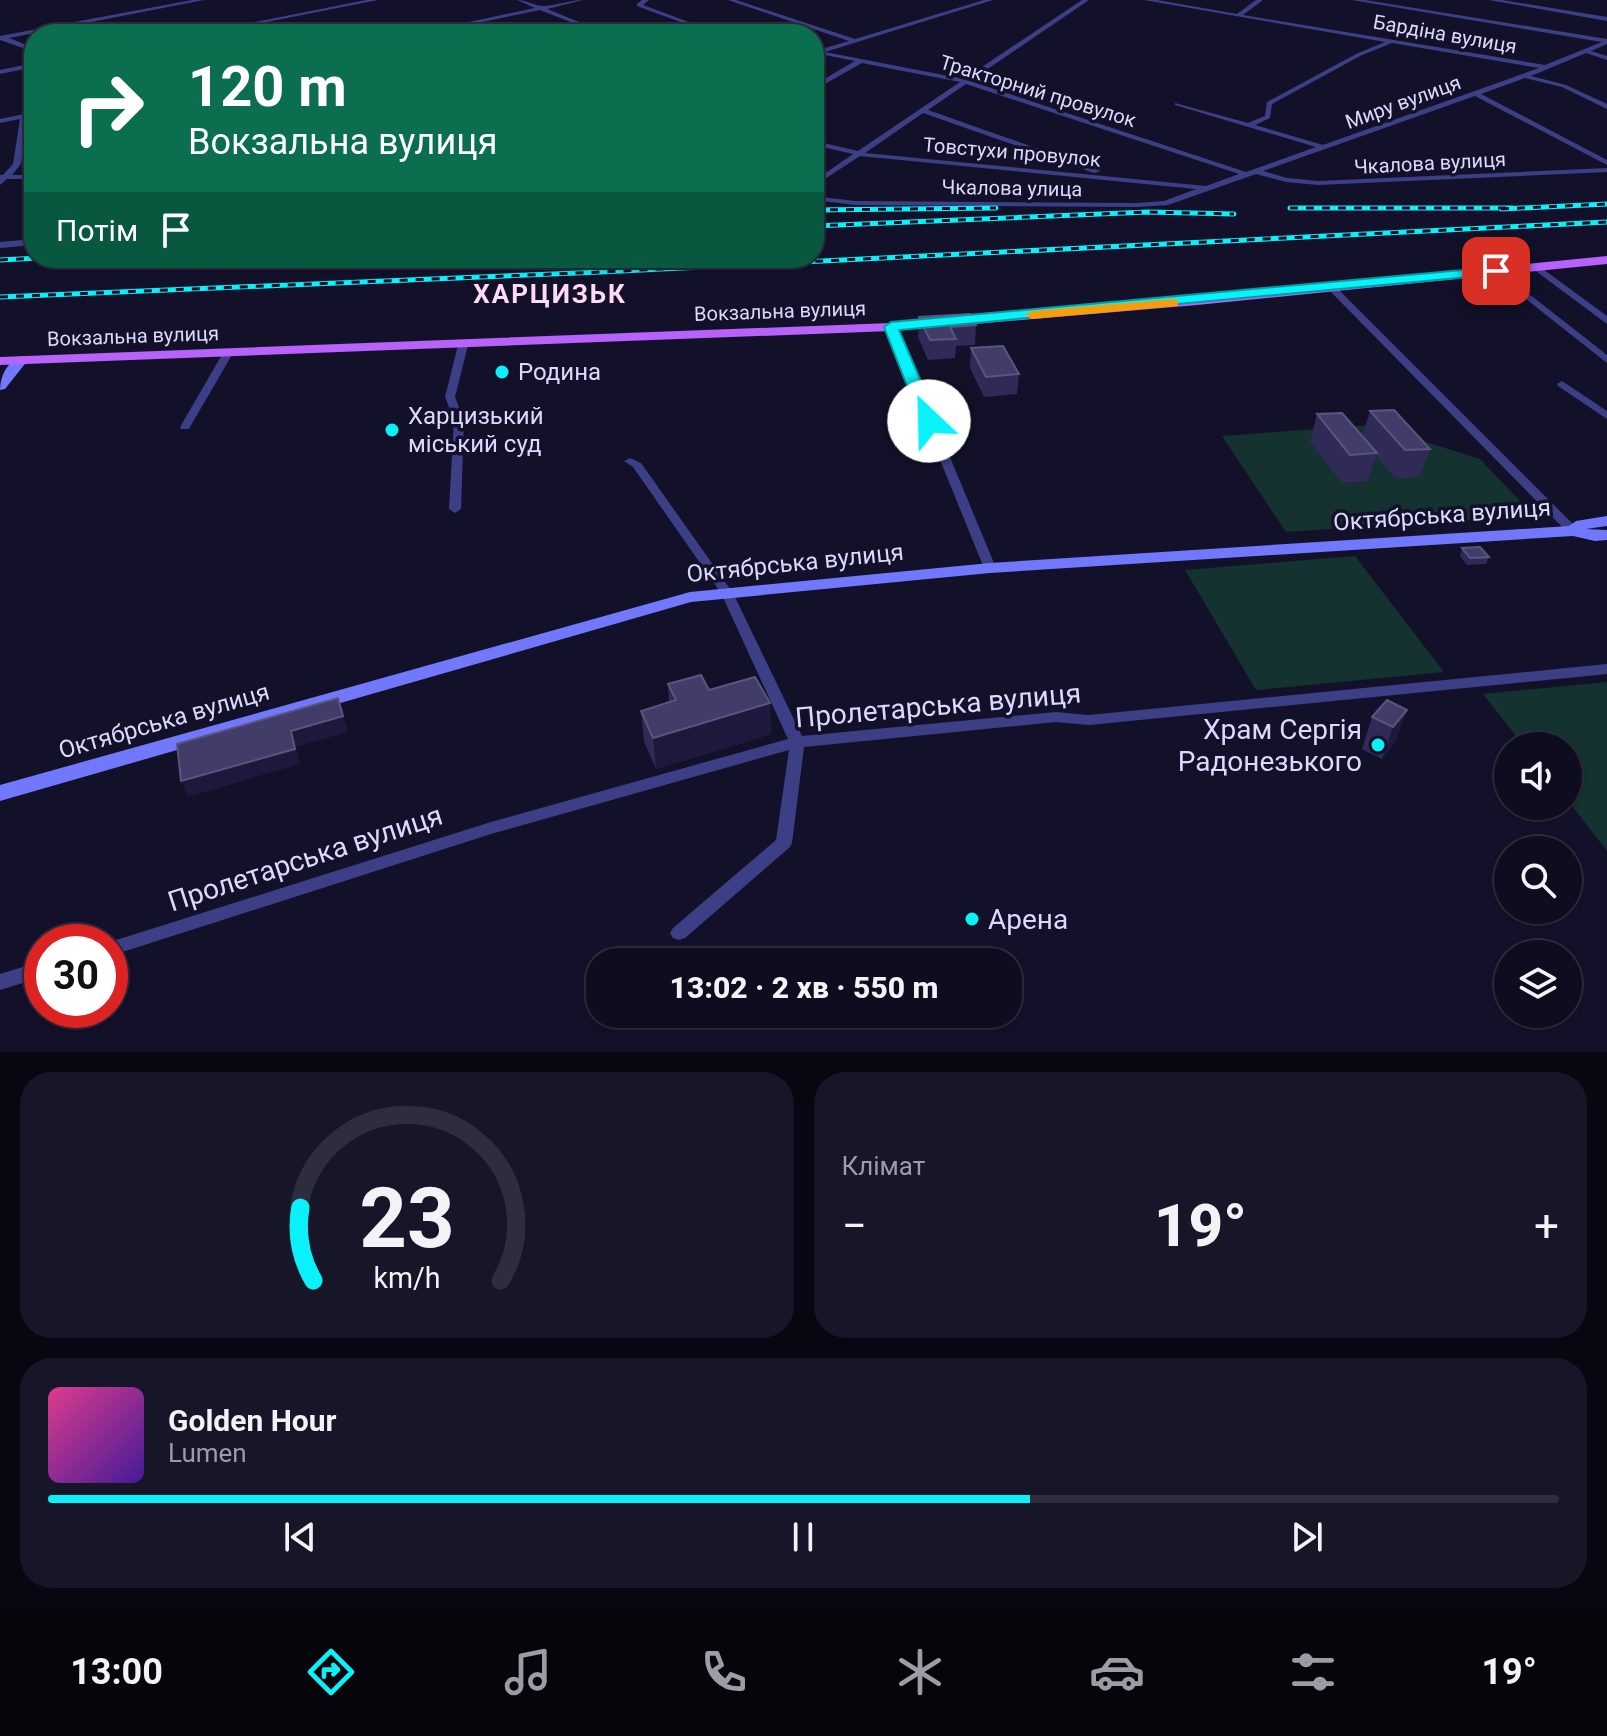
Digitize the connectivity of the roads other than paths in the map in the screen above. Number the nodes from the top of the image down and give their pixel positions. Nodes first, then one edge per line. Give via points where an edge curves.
1 (201, 0) edge
2 (375, 0) edge
3 (520, 0) edge
4 (580, 0) edge
5 (646, 0) edge
6 (731, 0) edge
7 (990, 0) edge
8 (1086, 0) edge
9 (1147, 0) edge
10 (1260, 0) edge
11 (1355, 0) edge
12 (1492, 0) edge
13 (541, 8) junction
14 (1239, 15) junction
15 (1607, 19) edge
16 (71, 24) edge
17 (249, 24) edge
18 (464, 24) edge
19 (581, 24) edge
20 (691, 24) edge
21 (804, 24) edge
22 (824, 31) edge
23 (24, 33) edge
24 (1, 37) edge
25 (855, 41) junction
26 (1392, 41) junction
27 (1607, 41) edge
28 (24, 46) edge
29 (824, 51) edge
30 (1589, 52) junction
31 (824, 54) edge
32 (1607, 58) edge
33 (860, 61) junction
34 (24, 67) edge
35 (1547, 67) junction
36 (0, 72) edge
37 (1525, 76) junction
38 (824, 82) edge
39 (965, 82) junction
40 (1475, 93) junction
41 (1177, 104) dead end
42 (1607, 107) edge
43 (923, 111) junction
44 (24, 116) joint
45 (0, 121) edge
46 (1249, 125) junction
47 (824, 145) edge
48 (1323, 147) junction
49 (860, 153) junction
50 (1607, 163) edge
51 (1607, 170) edge
52 (1250, 172) junction
53 (824, 177) edge
54 (1108, 177) junction
55 (24, 178) edge
56 (2, 179) edge
57 (1208, 188) junction
58 (824, 199) edge
59 (24, 243) edge
60 (0, 245) edge
61 (1607, 260) edge
62 (1536, 267) junction
63 (1496, 271) junction
64 (1332, 288) junction
65 (1607, 321) edge
66 (891, 327) junction
67 (463, 345) junction
68 (228, 353) junction
69 (21, 360) junction
70 (1607, 360) edge
71 (0, 361) edge
72 (1562, 384) dead end
73 (0, 386) edge
74 (1607, 416) edge
75 (185, 427) dead end
76 (630, 461) dead end
77 (455, 509) dead end
78 (1607, 521) edge
79 (1573, 531) junction
80 (1607, 535) edge
81 (990, 568) junction
82 (727, 593) junction
83 (1607, 669) edge
84 (797, 742) junction
85 (0, 793) edge
86 (679, 933) dead end
87 (128, 943) edge
88 (24, 975) edge
89 (0, 982) edge

1 - 16 street
2 - 17 street
3 - 13 street
4 - 13 street
5 - 20 street via 639,5
6 - 21 street
7 - 25 street
8 - 39 street
9 - 14 street, Бардіна вулиця
10 - 14 street
11 - 27 street
12 - 15 street
13 - 18 street
13 - 19 street
14 - 26 street, Бардіна вулиця
22 - 25 street
23 - 24 street
24 - 28 street
25 - 29 street
26 - 35 street, Бардіна вулиця
26 - 46 street via 1269,103 1268,117
27 - 30 street, Миру вулиця
30 - 32 street
30 - 35 street, Миру вулиця
31 - 33 street, Тракторний провулок
33 - 38 street
33 - 39 street, Тракторний провулок
34 - 36 street
35 - 37 street, Миру вулиця
37 - 40 street, Миру вулиця
37 - 42 street via 1564,86
39 - 43 street
39 - 52 street, Тракторний провулок
40 - 48 street, Миру вулиця
40 - 50 street
41 - 46 street
43 - 49 street
43 - 54 street
44 - 45 street
44 - 56 street via 17,164
46 - 48 street
47 - 49 street, Товстухи провулок
48 - 52 street, Миру вулиця
49 - 53 street
49 - 54 street, Товстухи провулок
51 - 52 street, Чкалова вулиця via 1403,181 1402,188 1392,189 1320,190 1288,188 1273,177
52 - 57 street, Миру вулиця
54 - 57 street, Товстухи провулок
55 - 56 street
57 - 58 street, Чкалова улица via 1165,203 1137,205
59 - 60 street
61 - 62 main road, Вокзальна вулиця
62 - 63 main road, Вокзальна вулиця
62 - 65 street
63 - 64 main road, Вокзальна вулиця
63 - 70 street
64 - 66 main road, Вокзальна вулиця
64 - 79 street
66 - 67 main road, Вокзальна вулиця
66 - 81 street
67 - 68 main road, Вокзальна вулиця
67 - 77 street via 450,397 459,420
68 - 69 main road, Вокзальна вулиця
68 - 75 street
69 - 71 main road, Вокзальна вулиця
69 - 73 main road
72 - 74 street
76 - 82 street
78 - 79 main road, Октябрська вулиця via 1582,524
79 - 80 main road, Октябрська вулиця
79 - 81 main road, Октябрська вулиця
81 - 82 main road, Октябрська вулиця
82 - 84 street
82 - 85 main road, Октябрська вулиця via 690,597
83 - 84 street, Пролетарська вулиця via 1089,720 1056,717
84 - 86 street via 784,843
84 - 87 street, Пролетарська вулиця via 491,828
88 - 89 street

